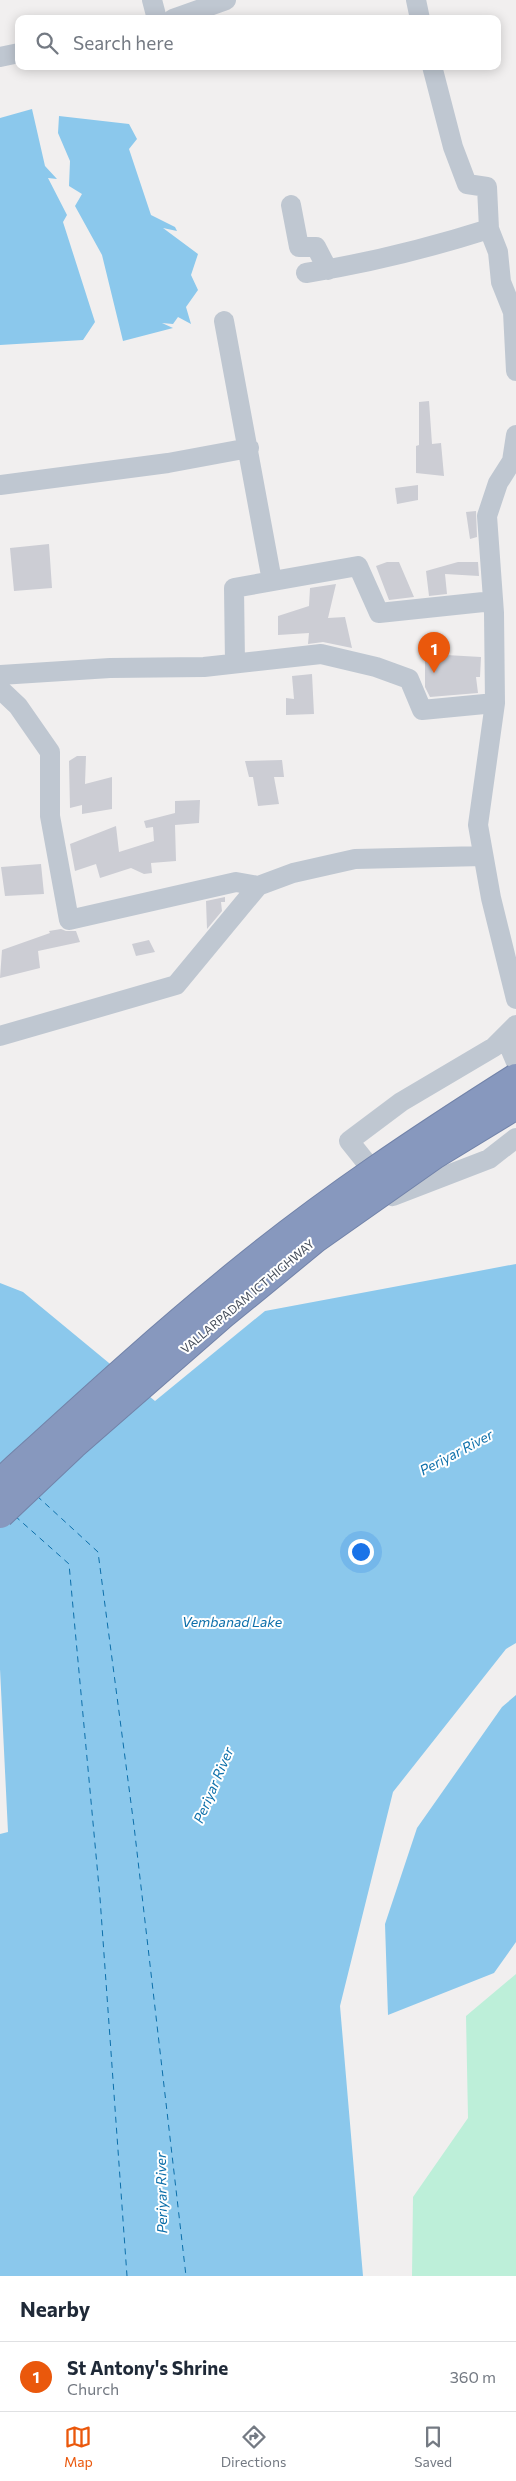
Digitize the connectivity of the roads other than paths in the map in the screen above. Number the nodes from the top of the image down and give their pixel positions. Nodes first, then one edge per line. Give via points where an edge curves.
1 (152, 0) edge
2 (226, 0) edge
3 (416, 0) edge
4 (156, 15) edge
5 (184, 15) edge
6 (419, 15) edge
7 (15, 54) edge
8 (0, 57) edge
9 (433, 70) edge
10 (291, 205) dead end
11 (489, 229) junction
12 (328, 270) junction
13 (306, 273) dead end
14 (224, 321) dead end
15 (516, 371) edge
16 (516, 435) edge
17 (249, 448) junction
18 (514, 462) edge
19 (0, 485) edge
20 (272, 581) junction
21 (493, 601) junction
22 (235, 664) junction
23 (0, 675) edge
24 (0, 689) edge
25 (495, 703) junction
26 (483, 856) junction
27 (258, 886) junction
28 (516, 999) edge
29 (510, 1030) edge
30 (0, 1036) edge
31 (516, 1062) edge
32 (516, 1078) edge
33 (516, 1105) edge
34 (516, 1138) edge
35 (0, 1483) edge
36 (0, 1514) edge

1 - 4 street
2 - 5 street
3 - 6 street
7 - 8 street
9 - 11 street via 453,147 467,184 487,187
10 - 12 street via 299,247 316,247
11 - 12 street via 426,249
11 - 15 street via 498,252 501,282 513,312
12 - 13 street
14 - 17 street
16 - 18 street
17 - 19 street via 168,463
17 - 20 street
18 - 21 street via 498,483 487,516
20 - 21 street via 358,566 378,613
20 - 22 street via 234,588
21 - 25 street
22 - 23 street
22 - 25 street via 321,654 376,667 409,679 422,710
24 - 27 street via 18,706 50,752 50,816 69,920 236,882
25 - 26 street via 478,825
26 - 27 street via 355,859 293,873
26 - 28 street
27 - 30 street via 176,984
29 - 31 street
29 - 34 street via 494,1047 401,1102 349,1141 393,1196 489,1159
32 - 35 highway, VALLARPADAM ICT HIGHWAY, bridge via 368,1175 240,1271
33 - 36 highway, VALLARPADAM ICT HIGHWAY, bridge via 434,1155 316,1238 214,1321

